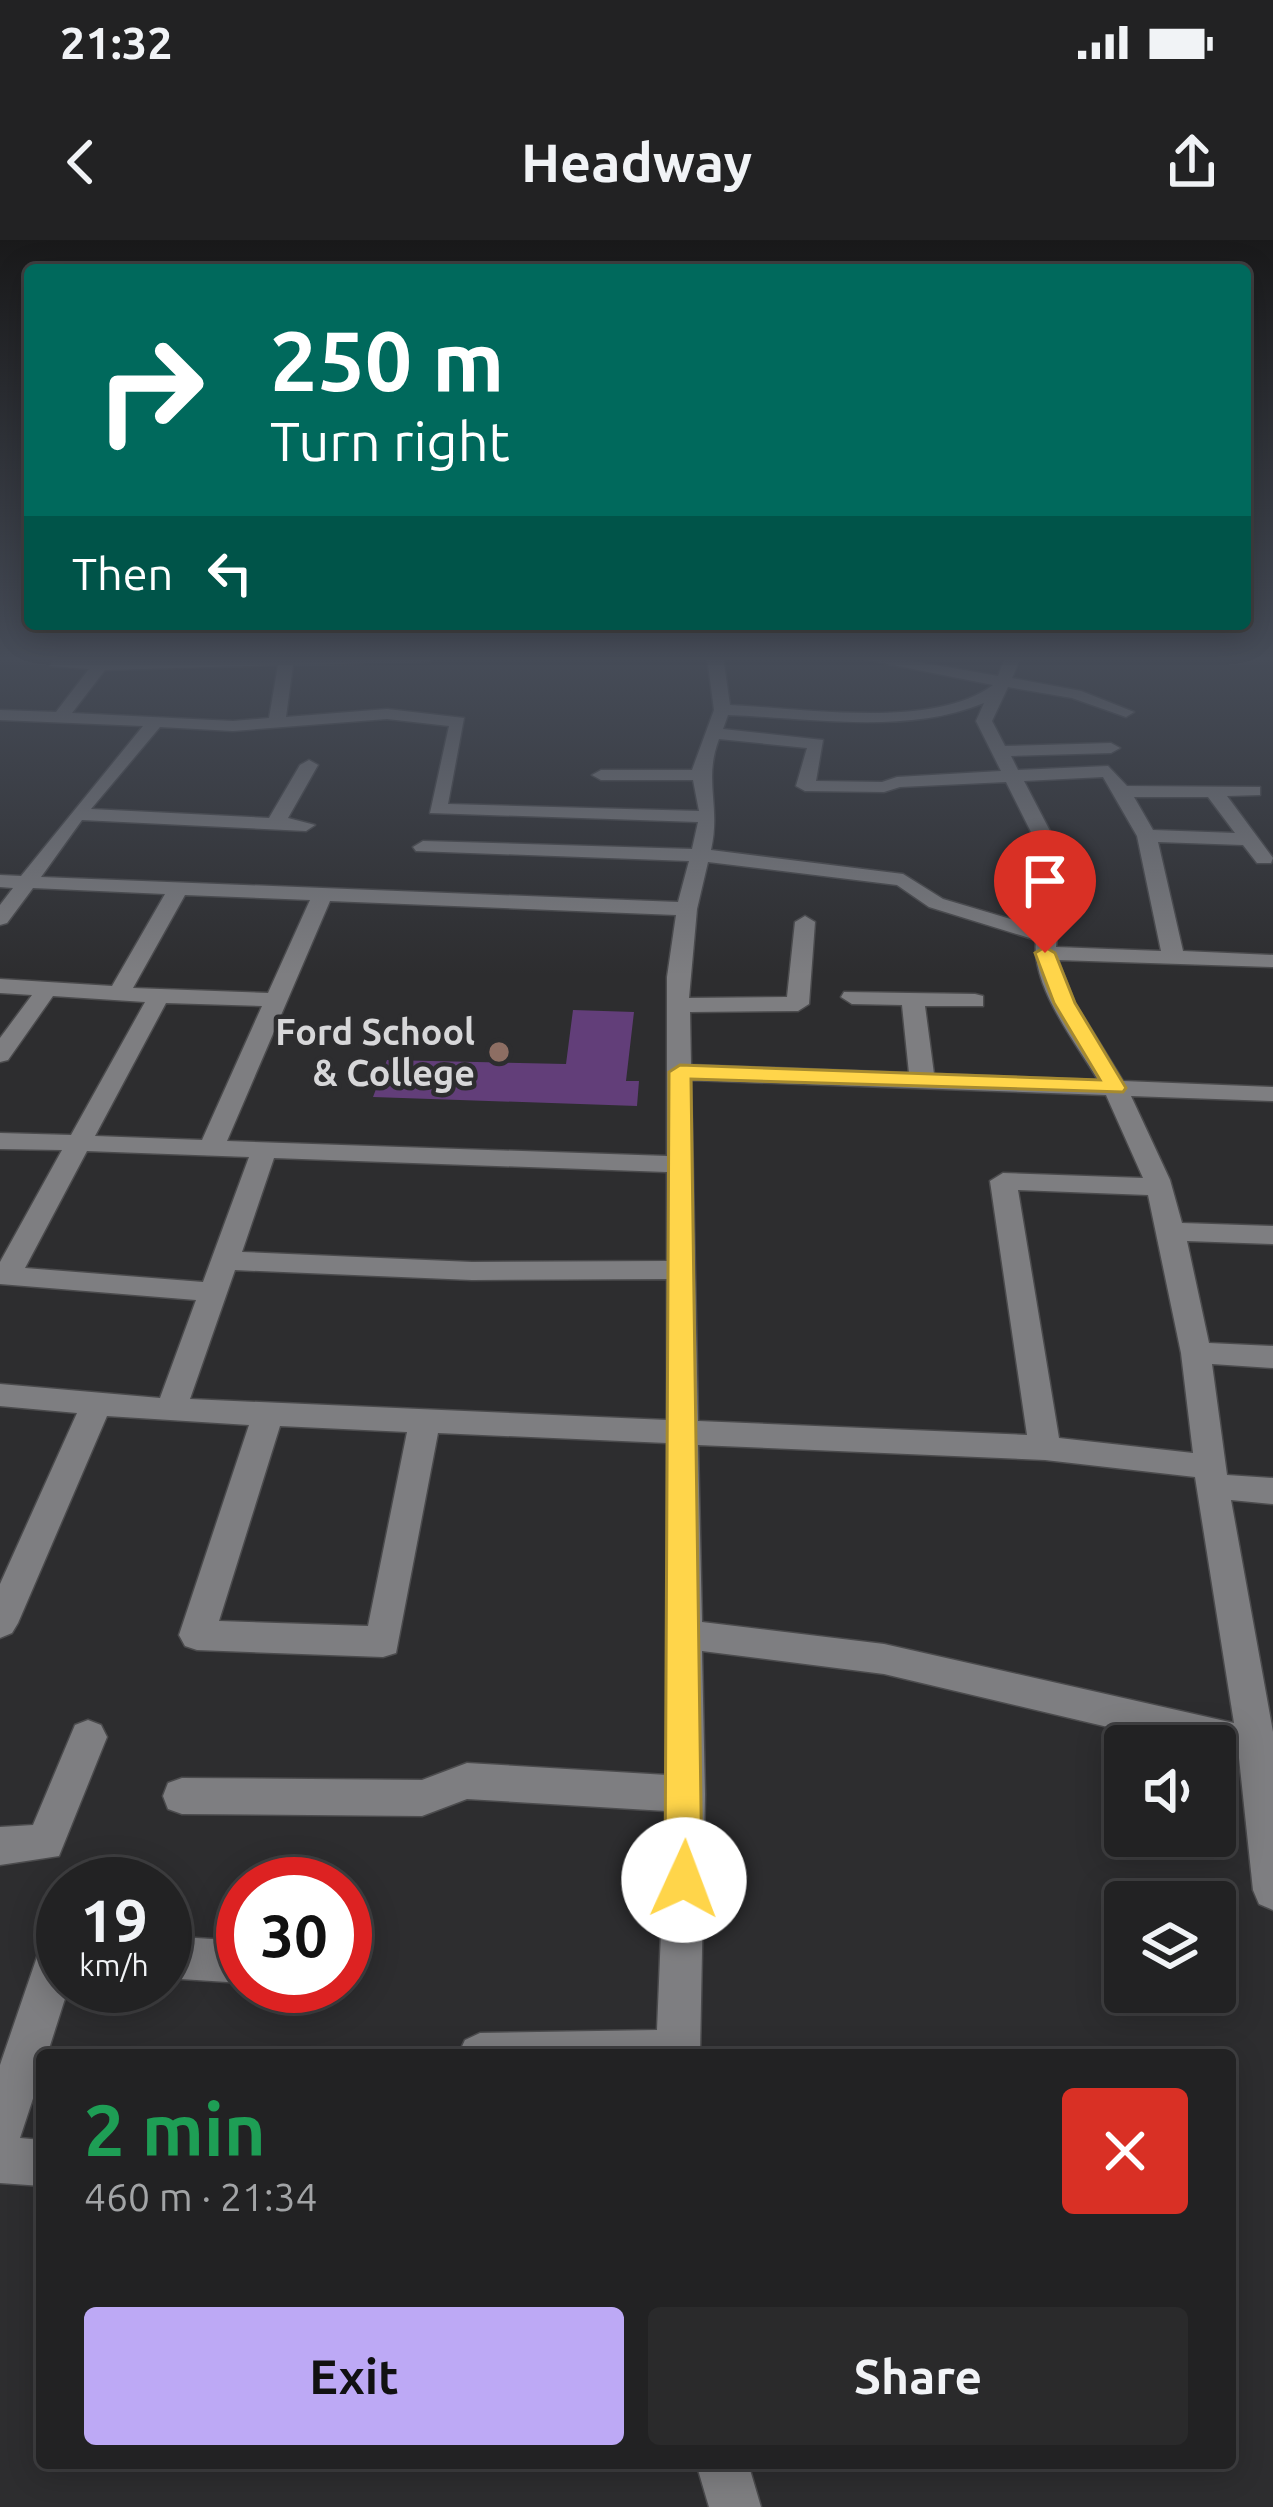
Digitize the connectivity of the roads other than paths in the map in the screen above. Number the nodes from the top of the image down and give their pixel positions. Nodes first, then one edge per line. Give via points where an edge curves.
1 (121, 763) edge
2 (448, 763) edge
3 (702, 763) edge
4 (812, 763) edge
5 (1004, 763) junction
6 (309, 765) dead end
7 (601, 775) dead end
8 (701, 775) junction
9 (1216, 785) junction
10 (1254, 791) dead end
11 (1122, 792) junction
12 (77, 814) junction
13 (709, 817) junction
14 (275, 824) junction
15 (306, 825) dead end
16 (1147, 836) junction
17 (1248, 839) junction
18 (424, 847) dead end
19 (700, 855) junction
20 (1264, 859) dead end
21 (0, 881) edge
22 (25, 881) junction
23 (178, 889) junction
24 (322, 896) junction
25 (687, 909) junction
26 (0, 920) edge
27 (805, 922) dead end
28 (1044, 944) junction
29 (1174, 959) junction
30 (1273, 961) edge
31 (0, 986) edge
32 (47, 989) junction
33 (119, 993) junction
34 (159, 996) junction
35 (852, 997) dead end
36 (277, 1000) junction
37 (913, 1000) junction
38 (975, 1001) dead end
39 (679, 1005) junction
40 (0, 1055) edge
41 (680, 1072) junction
42 (922, 1078) junction
43 (1115, 1088) junction
44 (1273, 1094) edge
45 (0, 1141) edge
46 (77, 1142) junction
47 (212, 1146) junction
48 (265, 1148) junction
49 (683, 1164) junction
50 (1159, 1187) junction
51 (1171, 1232) junction
52 (1273, 1235) edge
53 (224, 1260) junction
54 (684, 1270) junction
55 (4, 1275) edge
56 (213, 1292) junction
57 (1196, 1353) junction
58 (1273, 1357) edge
59 (0, 1395) edge
60 (96, 1405) junction
61 (172, 1410) junction
62 (268, 1415) junction
63 (425, 1418) junction
64 (684, 1429) junction
65 (1045, 1448) junction
66 (1213, 1476) junction
67 (1273, 1491) edge
68 (0, 1623) edge
69 (682, 1634) junction
70 (88, 1737) dead end
71 (1265, 1748) edge
72 (686, 1794) junction
73 (182, 1796) dead end
74 (0, 1846) edge
75 (1273, 1890) edge
76 (39, 2013) edge
77 (678, 2049) edge
78 (0, 2132) edge
79 (0, 2160) edge
80 (36, 2163) edge
81 (724, 2469) edge
82 (735, 2507) edge

1 - 12 street
2 - 13 street via 437,809
3 - 8 street
4 - 5 street via 805,786 884,787
5 - 11 street via 1108,770
5 - 28 street via 1054,858
6 - 14 street
7 - 8 street
8 - 13 street
9 - 10 street
9 - 11 street
9 - 17 street
11 - 16 street
12 - 14 street
12 - 22 street
13 - 19 street
14 - 15 street
16 - 17 street
16 - 29 street
17 - 20 street
18 - 19 street
19 - 25 street
19 - 28 street via 903,880 936,903
21 - 22 street
22 - 23 street
22 - 26 street
23 - 24 street
23 - 33 street
24 - 25 street
24 - 36 street
25 - 39 street
27 - 39 street via 798,1004
28 - 29 street
28 - 43 street via 1064,1003
29 - 30 street
31 - 32 street
32 - 33 street
32 - 40 street
33 - 34 street
34 - 36 street
34 - 46 street
35 - 37 street
36 - 47 street
37 - 38 street
37 - 42 street
39 - 41 street
41 - 42 street
41 - 49 street
42 - 43 street
43 - 44 street
43 - 50 street
45 - 46 street
46 - 47 street
46 - 55 street
47 - 48 street
48 - 49 street
48 - 53 street
49 - 54 street
50 - 51 street
50 - 65 street via 1003,1181
51 - 52 street
51 - 57 street
53 - 54 street
53 - 56 street
54 - 64 street
55 - 56 street
56 - 61 street
57 - 58 street
57 - 66 street
59 - 60 street
60 - 61 street
60 - 68 street
61 - 62 street
62 - 63 street
62 - 63 street via 196,1635 383,1642
63 - 64 street
64 - 65 street
64 - 69 street
65 - 66 street
66 - 67 street
66 - 71 street
69 - 71 street via 884,1659
69 - 72 street
70 - 74 street via 45,1843
71 - 75 street
72 - 73 street via 467,1781 422,1798
72 - 77 street
76 - 78 street
79 - 80 street
81 - 82 street

